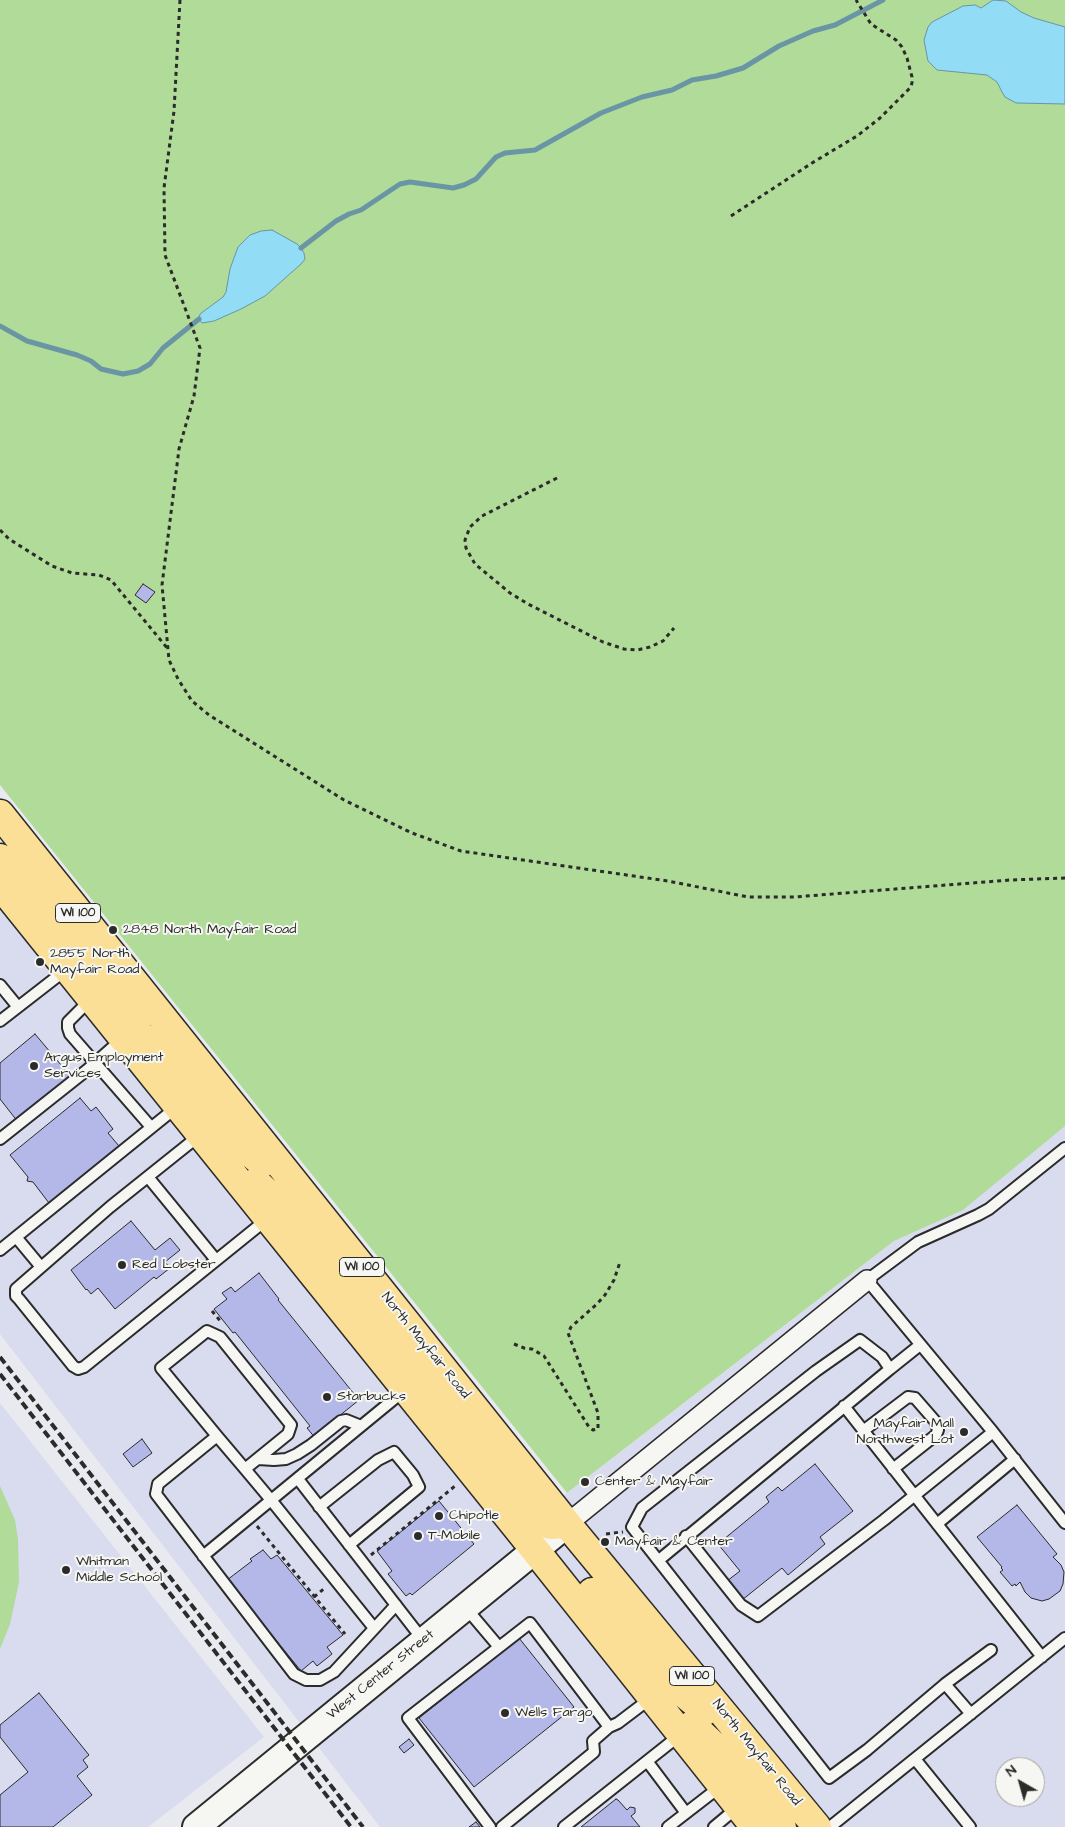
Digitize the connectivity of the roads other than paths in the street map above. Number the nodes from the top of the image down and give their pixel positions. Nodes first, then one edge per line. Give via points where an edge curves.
1 (0, 814) edge
2 (0, 858) edge
3 (0, 885) edge
4 (68, 969) junction
5 (0, 985) edge
6 (91, 998) junction
7 (18, 1007) junction
8 (156, 1011) junction
9 (0, 1021) edge
10 (123, 1038) junction
11 (94, 1063) junction
12 (178, 1106) junction
13 (151, 1127) junction
14 (200, 1134) junction
15 (0, 1139) edge
16 (1065, 1148) edge
17 (148, 1177) junction
18 (314, 1208) junction
19 (268, 1218) junction
20 (16, 1237) junction
21 (0, 1250) edge
22 (216, 1260) junction
23 (41, 1267) junction
24 (867, 1280) junction
25 (920, 1345) junction
26 (890, 1369) junction
27 (406, 1389) junction
28 (844, 1406) junction
29 (361, 1426) junction
30 (864, 1431) junction
31 (993, 1432) junction
32 (217, 1436) junction
33 (258, 1459) junction
34 (1015, 1459) junction
35 (245, 1469) junction
36 (893, 1469) junction
37 (298, 1479) junction
38 (914, 1495) junction
39 (271, 1500) junction
40 (320, 1507) junction
41 (1065, 1523) edge
42 (567, 1524) junction
43 (937, 1524) junction
44 (686, 1536) junction
45 (349, 1544) junction
46 (535, 1550) junction
47 (203, 1556) junction
48 (658, 1560) junction
49 (396, 1604) junction
50 (465, 1607) junction
51 (374, 1628) junction
52 (1065, 1638) edge
53 (424, 1641) junction
54 (499, 1647) junction
55 (991, 1650) dead end
56 (1042, 1657) junction
57 (632, 1673) junction
58 (945, 1684) junction
59 (652, 1698) junction
60 (970, 1714) junction
61 (609, 1727) junction
62 (687, 1730) junction
63 (756, 1754) junction
64 (914, 1759) junction
65 (647, 1761) junction
66 (722, 1785) junction
67 (686, 1813) junction
68 (747, 1817) edge
69 (196, 1827) edge
70 (490, 1827) edge
71 (502, 1827) edge
72 (564, 1827) edge
73 (668, 1827) edge
74 (714, 1827) edge
75 (782, 1827) edge
76 (816, 1827) edge
77 (830, 1827) edge
78 (970, 1827) edge

1 - 8 main road, North Mayfair Road / WI 100
2 - 8 main road via 45,904 118,998 140,1012
3 - 4 main road, WI 100
4 - 6 main road, WI 100
4 - 7 lane
5 - 7 lane
6 - 10 main road, WI 100
6 - 11 lane via 68,1022 68,1028
7 - 9 lane
8 - 18 main road, North Mayfair Road / WI 100
10 - 11 lane
10 - 12 main road, WI 100
10 - 18 main road via 136,1036 160,1049 225,1131
11 - 13 lane
11 - 15 lane
12 - 13 lane
12 - 14 main road, WI 100
13 - 20 lane
14 - 17 lane
14 - 19 main road, WI 100
14 - 42 main road via 304,1228 526,1509 540,1522
16 - 24 lane via 989,1208 918,1242
17 - 22 lane
17 - 23 lane
18 - 42 main road, North Mayfair Road / WI 100
19 - 22 lane
19 - 27 main road, WI 100
20 - 21 lane
20 - 23 lane
22 - 23 lane via 78,1369 16,1296 16,1289
24 - 25 lane
24 - 42 street
25 - 26 lane
25 - 31 lane
26 - 28 lane
26 - 48 lane via 882,1357 860,1340 642,1508 632,1527
27 - 29 lane
27 - 46 main road, WI 100
28 - 30 lane
28 - 44 lane
29 - 33 lane via 346,1420 298,1454 286,1459
29 - 37 lane
30 - 36 lane
30 - 36 lane via 908,1397 915,1398 935,1421 936,1435
31 - 34 lane
31 - 38 lane
32 - 33 lane via 161,1368 207,1330 220,1337 291,1425 288,1434
32 - 35 lane
32 - 47 lane via 158,1484 156,1494
33 - 35 lane
34 - 41 lane
34 - 43 lane
35 - 39 lane
36 - 38 lane
37 - 39 lane
37 - 40 lane
38 - 43 lane
38 - 44 lane via 758,1616 740,1605
39 - 47 lane
39 - 51 lane
40 - 45 lane
40 - 45 lane via 378,1460 394,1452 413,1475 419,1487
42 - 46 street, West Center Street
42 - 63 main road, North Mayfair Road / WI 100
43 - 56 lane
44 - 48 lane
45 - 49 lane
46 - 50 street, West Center Street
46 - 57 main road, WI 100
46 - 63 main road via 554,1555 574,1569 660,1674
47 - 51 lane via 294,1674 306,1680 320,1680 334,1672
48 - 58 lane via 829,1778
49 - 51 lane
49 - 53 lane
50 - 53 street, West Center Street
50 - 54 lane
52 - 56 lane
53 - 69 street, West Center Street
54 - 61 lane via 530,1623
54 - 70 lane via 408,1718
55 - 58 lane
56 - 60 lane
57 - 59 main road, WI 100
57 - 62 main road
58 - 60 lane
59 - 61 lane
59 - 62 main road, WI 100
60 - 64 lane
61 - 71 lane via 594,1741 594,1752
62 - 65 lane
62 - 66 main road, WI 100
62 - 75 main road via 727,1758
63 - 76 main road, North Mayfair Road / WI 100
64 - 77 lane
64 - 78 lane
65 - 67 lane
65 - 72 lane
66 - 67 lane
66 - 68 main road, WI 100
67 - 73 lane
68 - 74 lane

